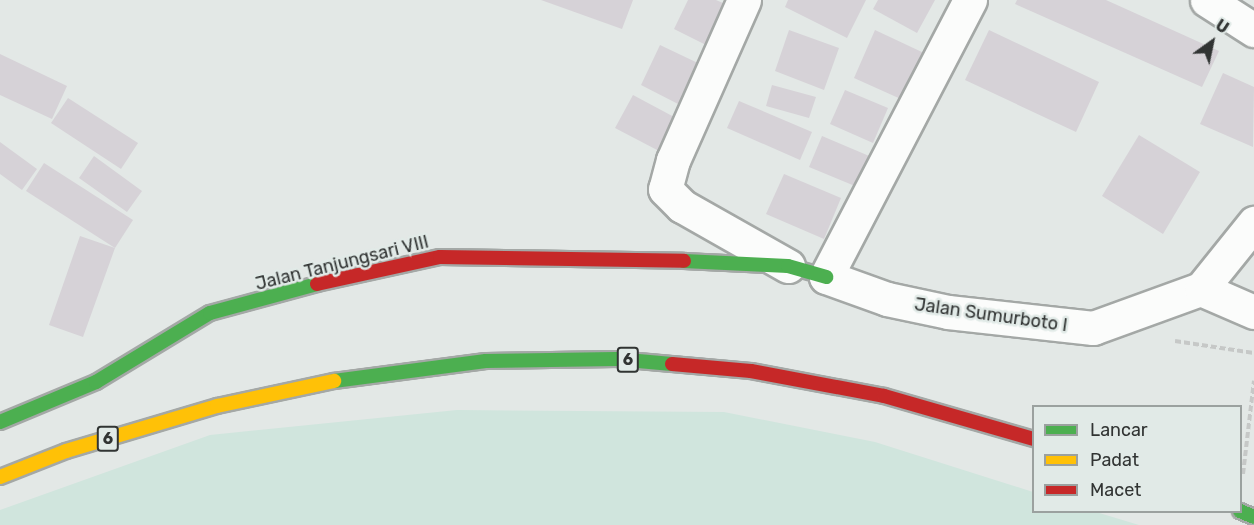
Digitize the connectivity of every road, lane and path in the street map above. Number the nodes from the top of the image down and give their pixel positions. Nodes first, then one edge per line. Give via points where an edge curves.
1 (744, 0) edge
2 (970, 0) edge
3 (1207, 0) edge
4 (1254, 30) edge
5 (1254, 223) edge
6 (788, 266) junction
7 (826, 277) junction
8 (1201, 289) junction
9 (1254, 312) edge
10 (1254, 381) edge
11 (0, 422) edge
12 (1032, 438) edge
13 (0, 477) edge
14 (1242, 484) edge

1 - 6 street via 673,160 664,189 682,206
2 - 7 street
3 - 4 street
5 - 8 street
6 - 7 main road, Jalan Tanjungsari VIII
6 - 11 main road, Jalan Tanjungsari VIII via 451,257 371,270 210,313 96,382
7 - 8 street, Jalan Sumurboto I via 887,298 948,312 1093,328
8 - 9 street
10 - 14 path
12 - 13 main road, 6 via 884,396 751,371 616,359 486,361 343,379 217,406 66,452

